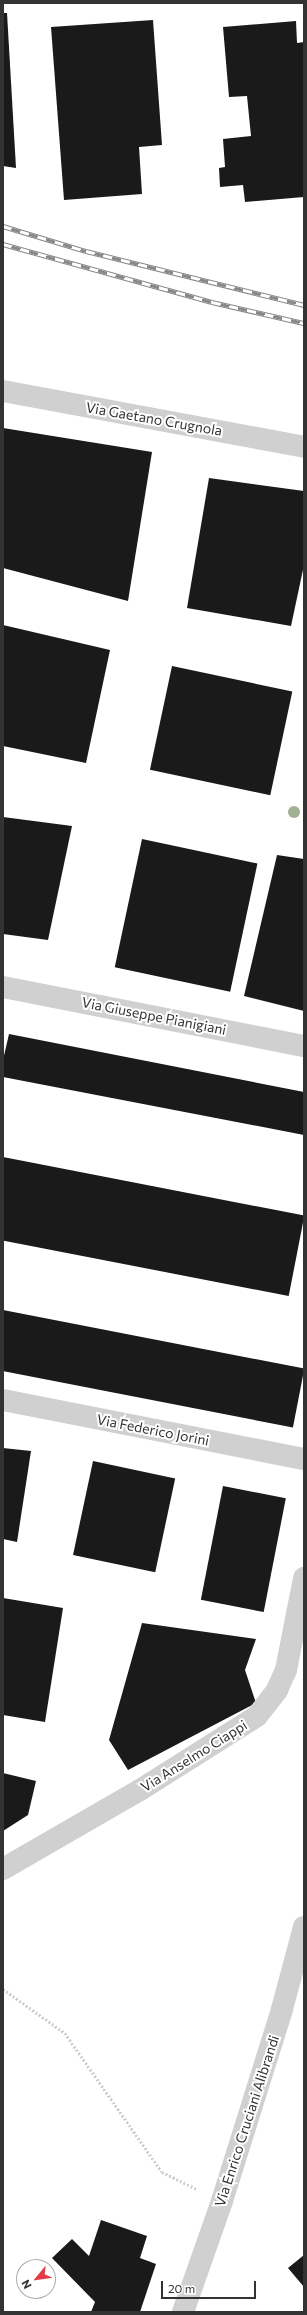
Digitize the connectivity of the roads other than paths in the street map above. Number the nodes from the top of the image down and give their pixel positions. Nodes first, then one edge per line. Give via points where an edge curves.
1 (3, 391) edge
2 (304, 447) edge
3 (3, 987) edge
4 (304, 1046) edge
5 (3, 1400) edge
6 (304, 1459) edge
7 (304, 1578) edge
8 (3, 1869) edge
9 (304, 1927) edge
10 (183, 2312) edge

1 - 2 street, Via Gaetano Crugnola
3 - 4 street, Via Giuseppe Pianigiani
5 - 6 street, Via Federico Jorini
7 - 8 street, Via Anselmo Ciappi via 286,1670 277,1690 257,1716 140,1790
9 - 10 street, Via Enrico Cruciani Alibrandi via 282,2009 222,2202

